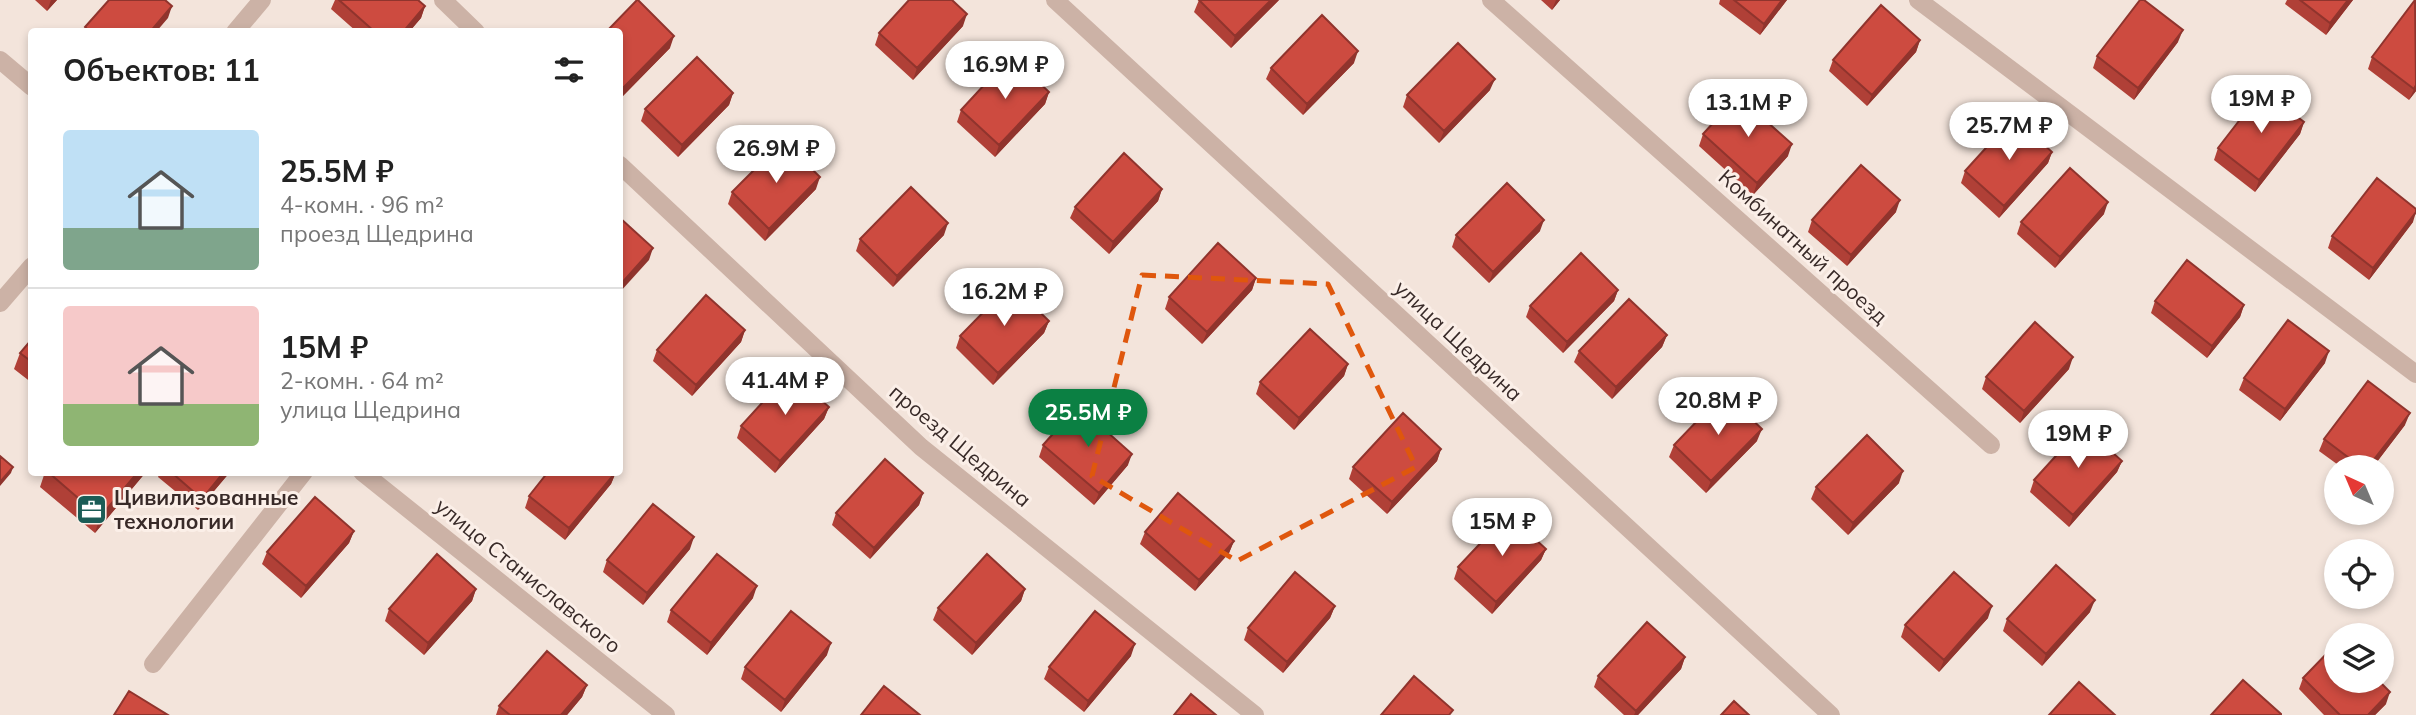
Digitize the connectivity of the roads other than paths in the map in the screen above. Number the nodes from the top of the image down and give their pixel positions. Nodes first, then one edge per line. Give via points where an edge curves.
1 (262, 0) edge
2 (443, 0) edge
3 (1055, 0) edge
4 (1491, 0) edge
5 (1918, 0) edge
6 (238, 28) edge
7 (472, 28) edge
8 (0, 60) edge
9 (28, 84) edge
10 (623, 168) edge
11 (28, 271) edge
12 (0, 303) edge
13 (2416, 374) edge
14 (1991, 445) dead end
15 (301, 476) edge
16 (367, 476) edge
17 (153, 664) dead end
18 (666, 715) edge
19 (1255, 715) edge
20 (1831, 715) edge

1 - 6 street
2 - 7 street
3 - 20 street, улица Щедрина
4 - 14 street, Комбинатный проезд
5 - 13 street
8 - 9 street
10 - 19 street, проезд Щедрина via 921,447
11 - 12 street
15 - 17 street
16 - 18 street, улица Станиславского

